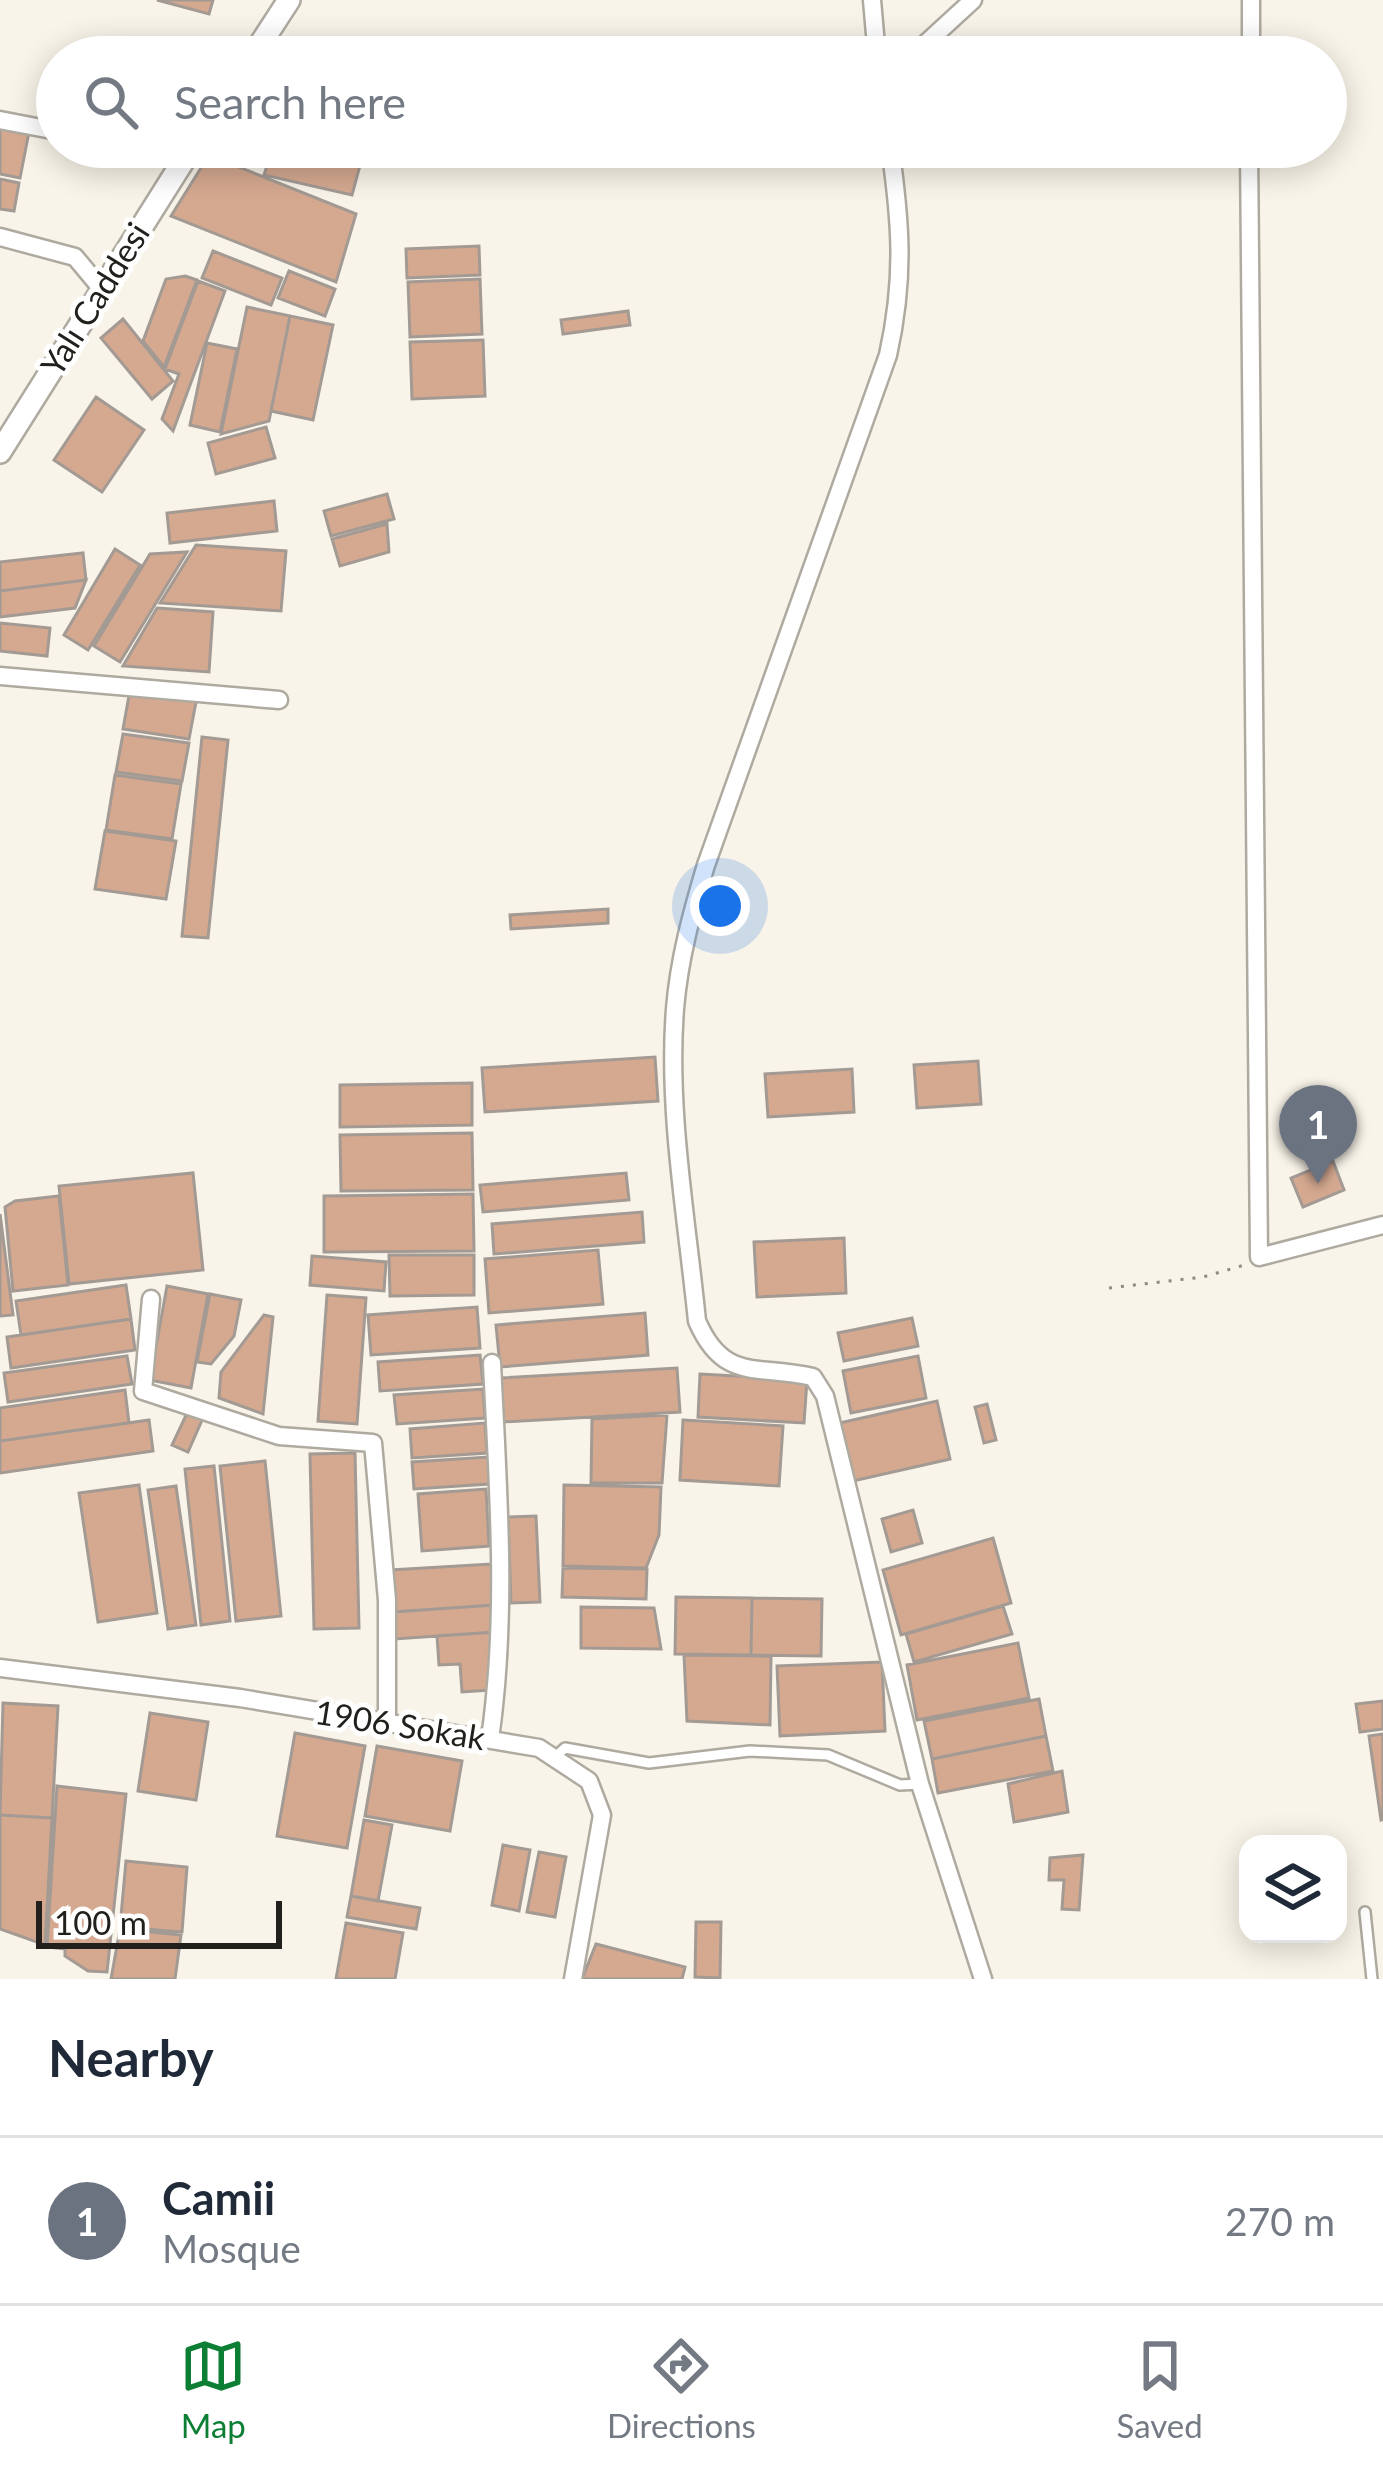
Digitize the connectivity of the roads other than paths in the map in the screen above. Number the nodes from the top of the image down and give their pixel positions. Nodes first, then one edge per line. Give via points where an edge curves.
1 (290, 0) edge
2 (872, 0) edge
3 (973, 0) edge
4 (1251, 0) edge
5 (266, 36) edge
6 (875, 36) edge
7 (934, 36) edge
8 (1251, 36) edge
9 (0, 120) edge
10 (36, 127) edge
11 (178, 168) edge
12 (893, 168) edge
13 (1250, 168) edge
14 (0, 237) edge
15 (100, 286) junction
16 (0, 452) edge
17 (0, 676) edge
18 (279, 700) dead end
19 (1383, 1225) edge
20 (151, 1299) dead end
21 (492, 1363) dead end
22 (0, 1668) edge
23 (387, 1722) junction
24 (490, 1739) junction
25 (554, 1758) junction
26 (920, 1784) junction
27 (1366, 1912) dead end
28 (573, 1979) edge
29 (983, 1979) edge
30 (1372, 1979) edge

1 - 5 street
2 - 6 street
3 - 7 street
4 - 8 street
9 - 10 street
11 - 15 street, Yalı Caddesi
12 - 26 street via 903,252 888,355 706,865 675,1012 697,1321 707,1345 733,1368 813,1377 826,1396
13 - 19 street via 1259,1257
14 - 15 street via 75,257
15 - 16 street, Yalı Caddesi
17 - 18 street
20 - 23 street via 143,1391 279,1436 373,1443 387,1600
21 - 24 street via 502,1597
22 - 23 street, 1906 Sokak
23 - 24 street, 1906 Sokak
24 - 25 street, 1906 Sokak
25 - 26 lane via 565,1748 649,1763 750,1751 829,1755 900,1785
25 - 28 street, 1906 Sokak via 589,1781 602,1815
26 - 29 street
27 - 30 lane

